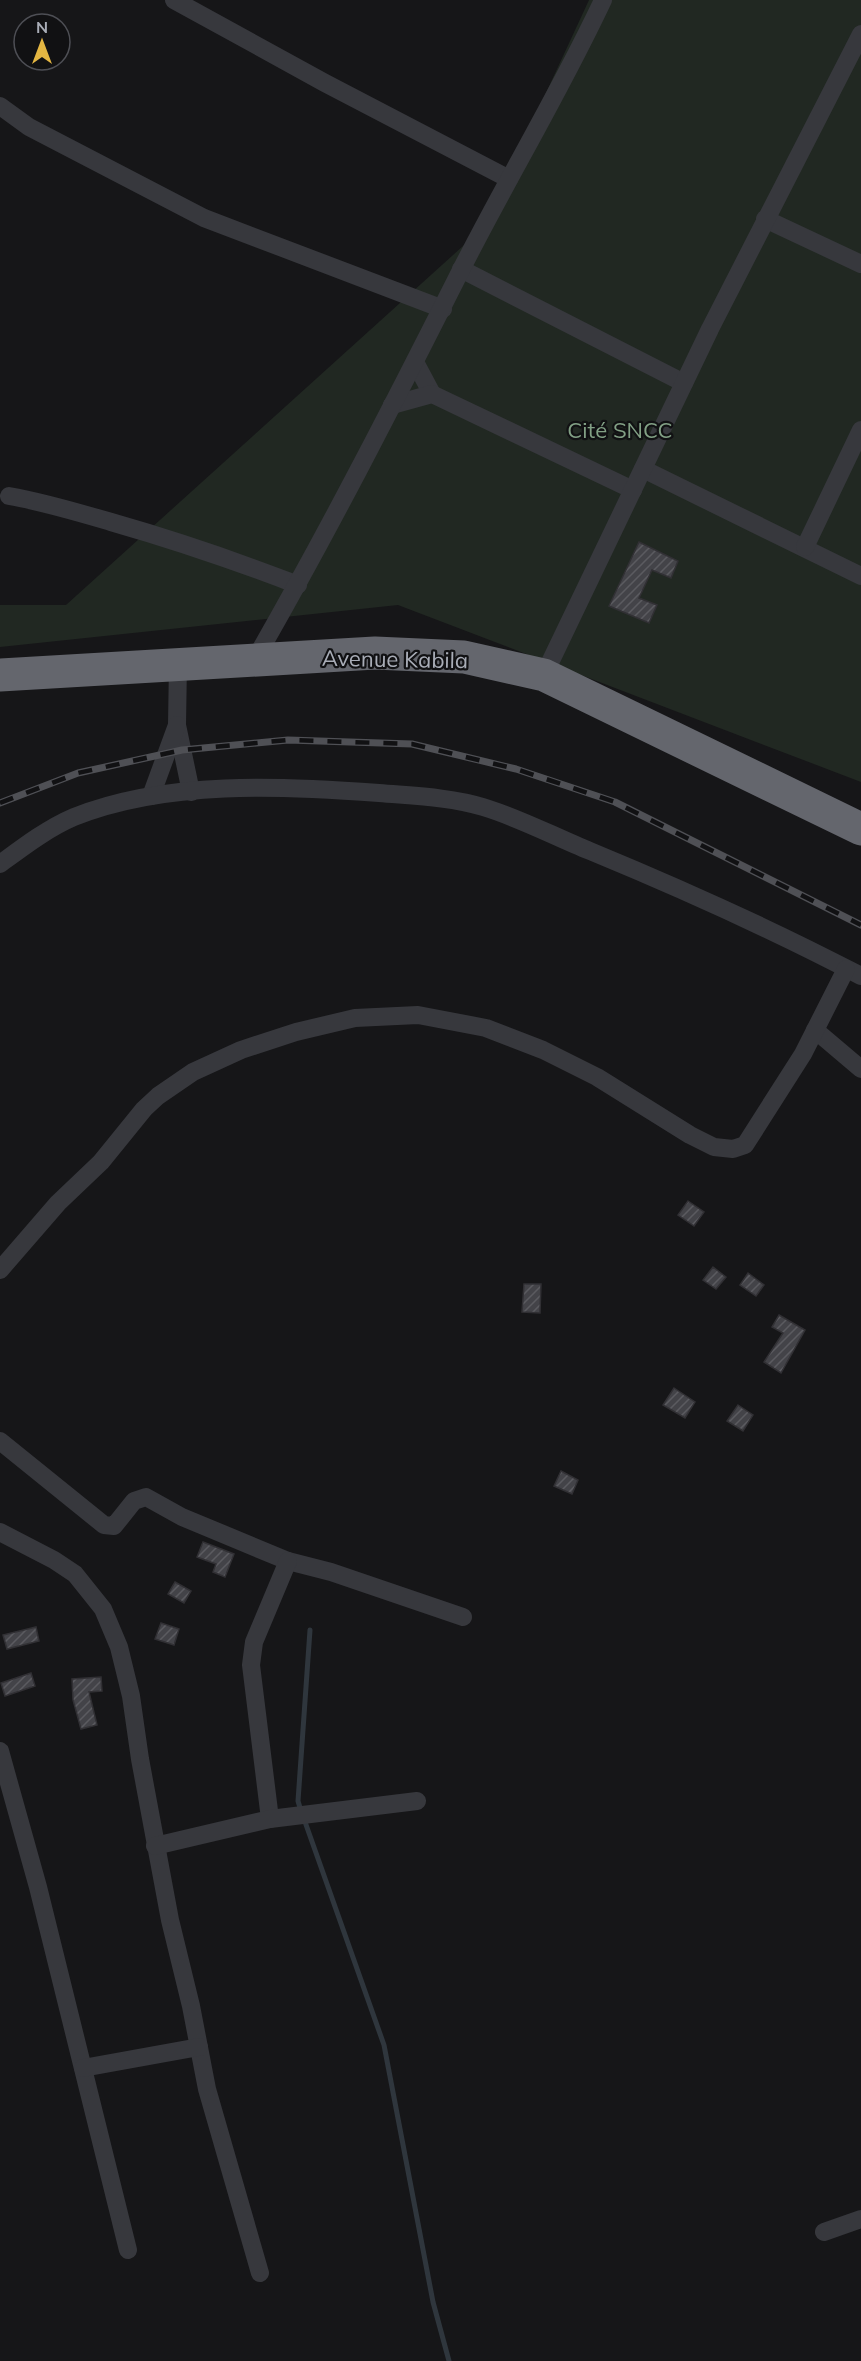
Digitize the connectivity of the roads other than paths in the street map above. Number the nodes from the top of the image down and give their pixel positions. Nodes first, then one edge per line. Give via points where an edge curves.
1 (174, 0) edge
2 (603, 0) edge
3 (861, 34) edge
4 (855, 61) edge
5 (0, 106) edge
6 (510, 179) junction
7 (765, 219) junction
8 (861, 264) edge
9 (461, 269) junction
10 (443, 309) junction
11 (415, 362) junction
12 (684, 383) junction
13 (432, 394) junction
14 (392, 405) junction
15 (861, 430) edge
16 (643, 469) junction
17 (633, 490) junction
18 (9, 496) dead end
19 (805, 547) junction
20 (861, 576) edge
21 (298, 585) junction
22 (255, 660) junction
23 (178, 663) junction
24 (0, 675) edge
25 (544, 675) junction
26 (177, 725) junction
27 (191, 792) junction
28 (151, 796) junction
29 (861, 828) edge
30 (0, 864) edge
31 (854, 973) edge
32 (815, 1029) junction
33 (861, 1069) edge
34 (0, 1270) edge
35 (0, 1442) edge
36 (0, 1532) edge
37 (288, 1561) junction
38 (463, 1617) dead end
39 (0, 1751) edge
40 (417, 1801) dead end
41 (270, 1819) junction
42 (155, 1846) junction
43 (199, 2047) junction
44 (83, 2068) junction
45 (861, 2219) edge
46 (824, 2232) dead end
47 (128, 2250) dead end
48 (260, 2273) dead end

1 - 6 street
2 - 6 street
3 - 4 street
4 - 7 street
5 - 10 street via 29,127 204,218
6 - 9 street
7 - 8 street
7 - 12 street
9 - 10 street
9 - 12 street
10 - 11 street
11 - 13 street
11 - 14 street
12 - 16 street
13 - 14 street
13 - 17 street
14 - 21 street
15 - 19 street
16 - 17 street
16 - 19 street
17 - 25 street
18 - 21 street via 42,501 157,535
19 - 20 street
21 - 22 street
22 - 23 highway, Avenue Kabila
22 - 25 highway, Avenue Kabila via 375,654 464,657
23 - 24 highway, Avenue Kabila
23 - 26 street
25 - 29 highway, Avenue Kabila
26 - 27 street
26 - 28 street
27 - 28 street
27 - 31 street via 334,790 430,797 483,807 677,887
28 - 30 street via 111,804 72,818
31 - 32 street
32 - 33 street
32 - 34 street via 756,1131 745,1145 733,1149 714,1147 597,1077 486,1028 418,1015 355,1018 296,1032 203,1067 158,1096
35 - 37 street via 104,1525 114,1526 134,1501 146,1497 182,1517
36 - 42 street via 75,1574 104,1609 119,1647 131,1696
37 - 38 street
37 - 41 street via 254,1642 251,1665
39 - 44 street
40 - 41 street
41 - 42 street
42 - 43 street
43 - 44 street
43 - 48 street via 218,2130
44 - 47 street
45 - 46 street

